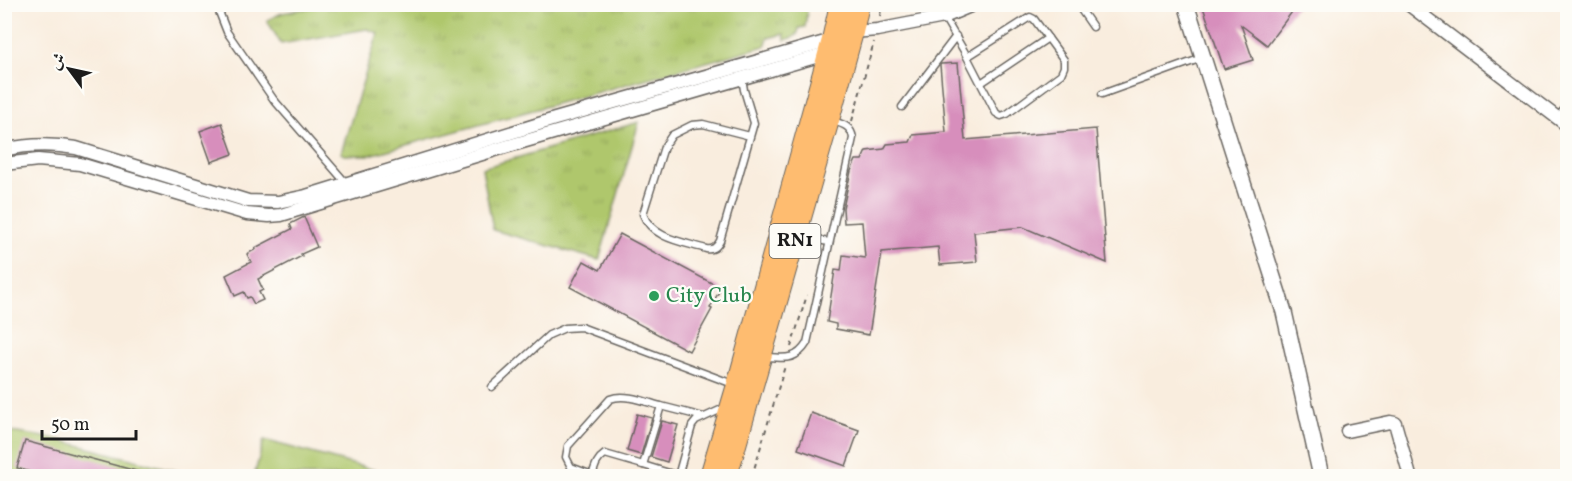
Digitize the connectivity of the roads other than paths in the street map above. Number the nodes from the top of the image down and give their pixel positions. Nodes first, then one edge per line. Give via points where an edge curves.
1 (216, 4) edge
2 (840, 4) edge
3 (859, 4) edge
4 (975, 4) edge
5 (1077, 4) edge
6 (1186, 4) edge
7 (1408, 4) edge
8 (944, 17) junction
9 (1093, 27) dead end
10 (853, 32) junction
11 (956, 36) junction
12 (1048, 38) junction
13 (830, 46) junction
14 (967, 57) junction
15 (1203, 58) junction
16 (742, 78) junction
17 (981, 84) junction
18 (1102, 94) dead end
19 (1568, 106) edge
20 (902, 107) dead end
21 (1557, 117) junction
22 (829, 120) junction
23 (1568, 126) edge
24 (750, 136) junction
25 (4, 150) edge
26 (4, 164) edge
27 (346, 183) junction
28 (796, 236) junction
29 (829, 242) junction
30 (762, 357) junction
31 (736, 386) junction
32 (492, 387) dead end
33 (661, 406) junction
34 (730, 406) junction
35 (704, 417) junction
36 (1347, 431) dead end
37 (643, 465) junction
38 (592, 476) edge
39 (679, 476) edge
40 (710, 477) edge
41 (727, 477) edge
42 (1321, 477) edge
43 (1410, 477) edge

1 - 27 lane via 227,32 267,90
2 - 13 highway, RN1
3 - 10 highway, RN1
4 - 8 street
5 - 9 lane
6 - 15 street
7 - 21 street
8 - 10 street
8 - 11 lane
10 - 22 highway, RN1
11 - 14 lane
11 - 20 lane
12 - 14 lane via 1030,17
12 - 17 lane
12 - 17 lane via 1064,60 1061,74 1007,114 996,113
13 - 16 street
13 - 27 street via 544,123
13 - 31 highway, RN1
14 - 17 lane
15 - 18 lane
15 - 42 street via 1284,312
16 - 24 lane via 754,123
16 - 26 street via 281,215 247,214 73,163 38,160
19 - 21 lane
21 - 23 street
22 - 28 highway, RN1
22 - 29 lane via 846,126 853,138
24 - 24 lane via 716,247 706,249 653,230 643,214 664,147 672,135 703,124
25 - 27 street via 36,145 76,148 248,201 292,200
28 - 29 lane
28 - 30 highway, RN1
29 - 30 lane via 803,350 788,358
30 - 41 highway, RN1
31 - 32 lane via 581,327 549,335
31 - 34 highway, RN1
33 - 35 lane
33 - 37 lane
33 - 38 lane via 625,397 610,399 568,446 566,457 571,467
34 - 35 lane
34 - 40 highway, RN1
35 - 39 lane via 692,426
36 - 43 street via 1395,423
37 - 38 lane via 605,454 596,462
37 - 39 lane

